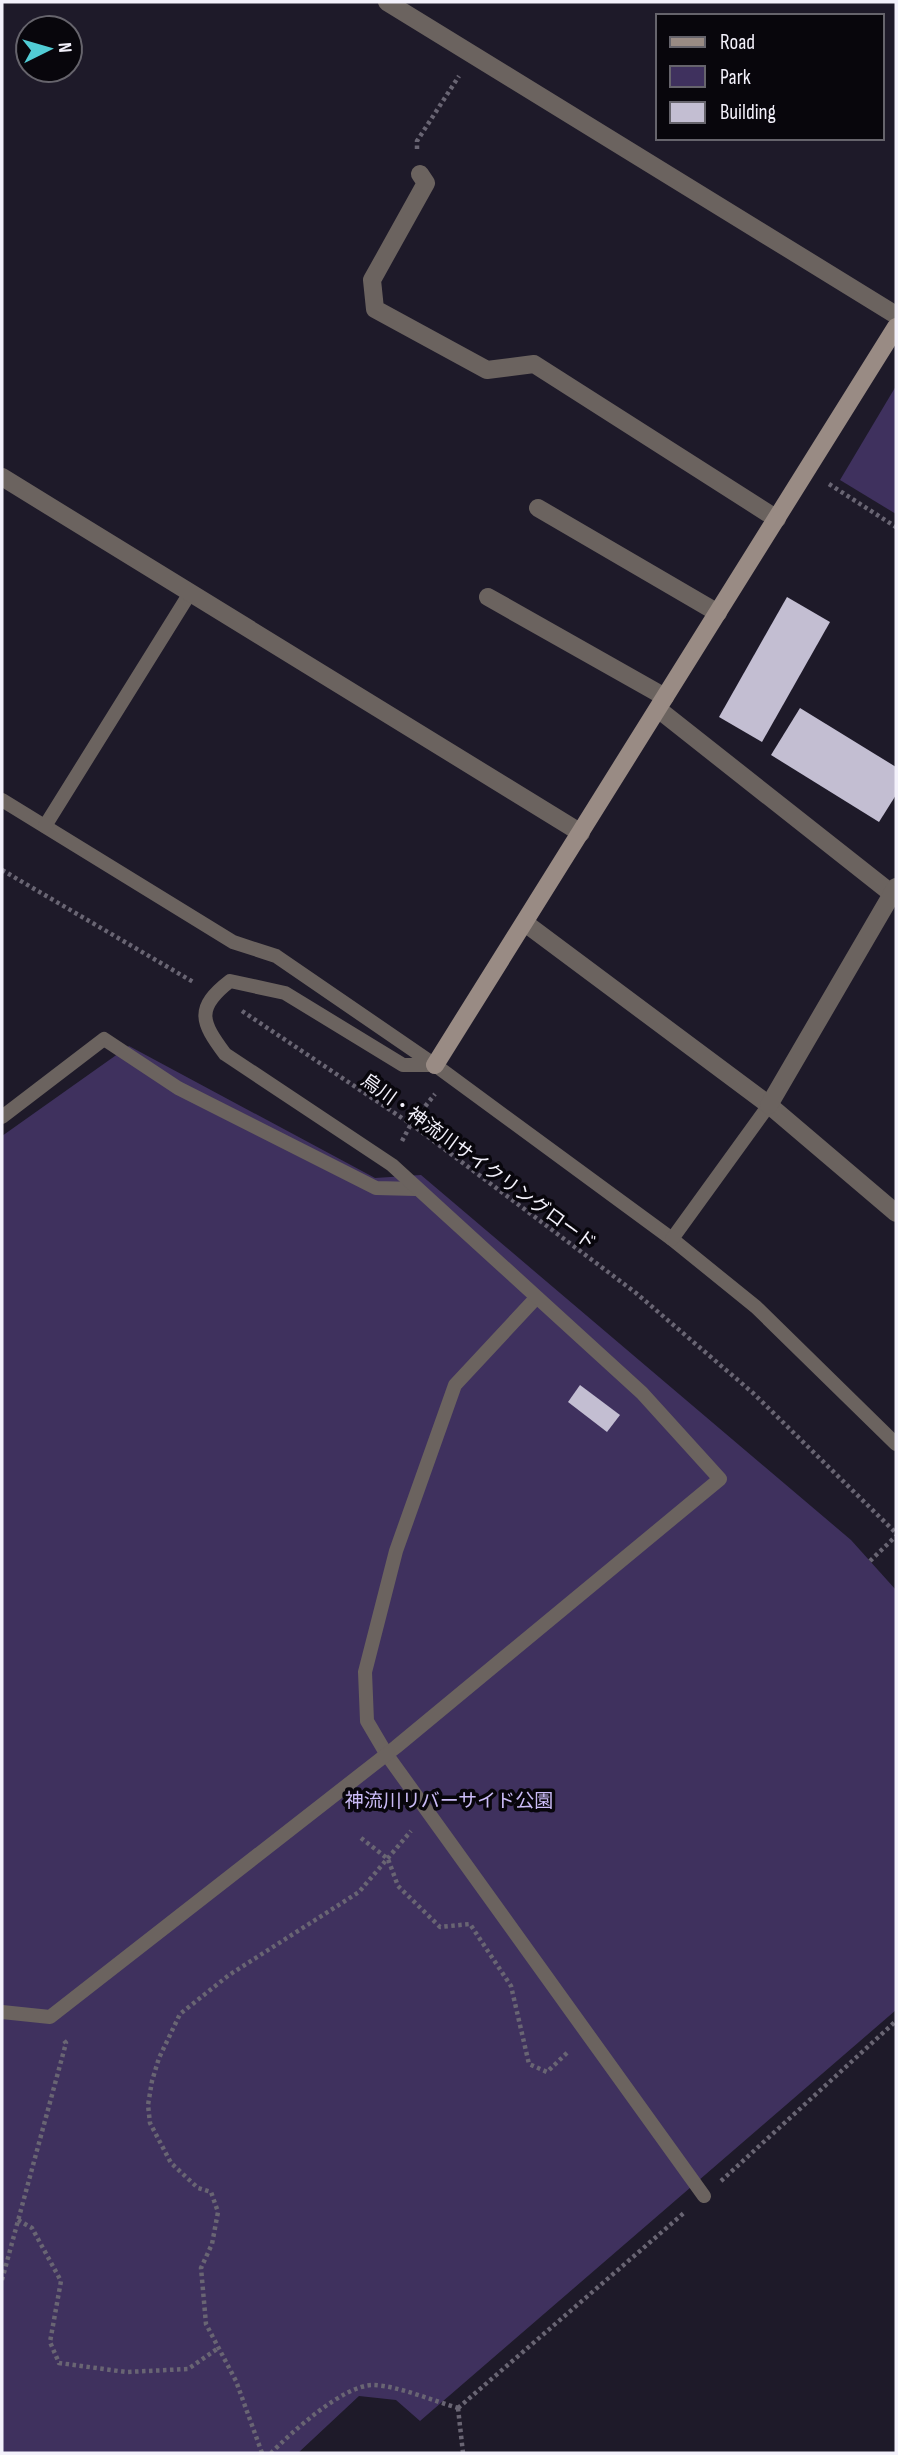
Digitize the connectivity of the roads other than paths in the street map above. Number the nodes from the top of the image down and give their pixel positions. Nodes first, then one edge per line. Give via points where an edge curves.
1 (387, 2) edge
2 (420, 174) road end
3 (896, 315) edge
4 (896, 327) edge
5 (2, 477) edge
6 (538, 508) dead end
7 (777, 519) junction
8 (190, 593) junction
9 (488, 597) dead end
10 (718, 613) junction
11 (661, 703) junction
12 (2, 800) edge
13 (45, 826) junction
14 (581, 832) junction
15 (895, 893) edge
16 (524, 923) junction
17 (435, 1065) junction
18 (769, 1105) junction
19 (2, 1117) edge
20 (416, 1189) junction
21 (896, 1213) edge
22 (672, 1239) junction
23 (536, 1298) junction
24 (896, 1444) edge
25 (387, 1755) junction
26 (2, 2012) edge
27 (704, 2196) road end

1 - 3 street
2 - 7 street via 426,183 372,280 375,309 487,370 534,364
4 - 7 street
5 - 8 street
6 - 10 street
7 - 10 street
8 - 13 lane
8 - 14 street
9 - 11 street
10 - 11 street
11 - 14 street
11 - 15 street
12 - 13 lane
13 - 17 lane via 233,942 276,957
14 - 16 street
15 - 18 street
16 - 17 street
16 - 18 street
17 - 20 lane via 403,1065 285,993 230,981 213,995 204,1014 207,1030 225,1054 390,1164
17 - 22 lane
18 - 21 street
18 - 22 lane
19 - 20 lane via 104,1039 178,1088 376,1188
20 - 23 lane
22 - 24 lane via 756,1307
23 - 25 lane via 455,1385 396,1551 365,1672 367,1721
23 - 25 lane via 642,1394 720,1479
25 - 26 lane via 50,2017
25 - 27 lane

